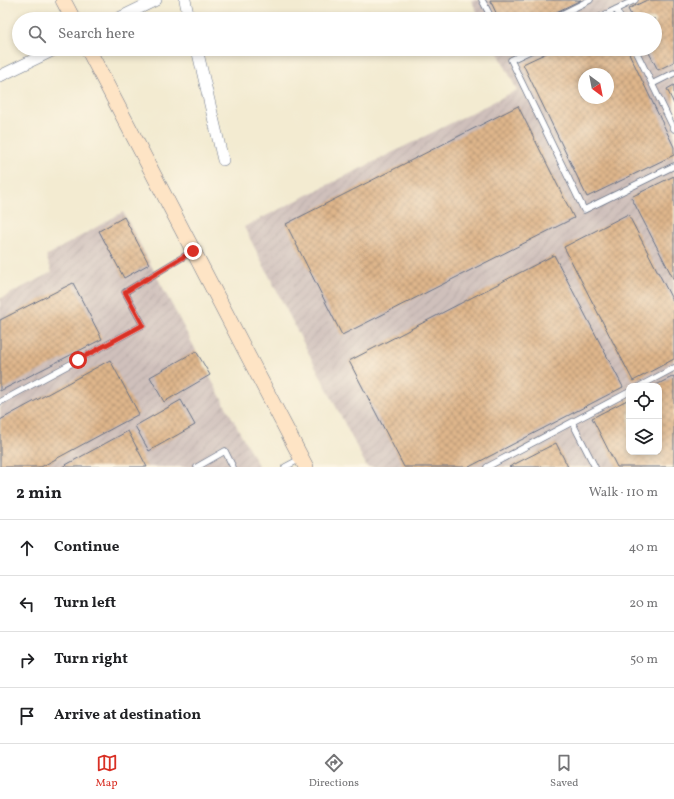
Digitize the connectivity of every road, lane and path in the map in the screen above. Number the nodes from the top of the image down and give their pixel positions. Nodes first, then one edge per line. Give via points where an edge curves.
1 (63, 0) edge
2 (156, 0) edge
3 (185, 0) edge
4 (482, 0) edge
5 (590, 0) edge
6 (635, 0) edge
7 (616, 9) junction
8 (69, 12) edge
9 (131, 12) edge
10 (188, 12) edge
11 (488, 12) edge
12 (566, 12) edge
13 (610, 12) edge
14 (617, 12) edge
15 (41, 56) edge
16 (92, 56) edge
17 (198, 56) edge
18 (519, 56) edge
19 (638, 56) edge
20 (674, 73) edge
21 (0, 76) edge
22 (652, 84) junction
23 (674, 129) edge
24 (223, 160) dead end
25 (674, 166) edge
26 (193, 251) junction
27 (674, 368) edge
28 (646, 383) edge
29 (626, 394) edge
30 (0, 402) edge
31 (572, 422) junction
32 (304, 462) edge
33 (197, 467) edge
34 (233, 467) edge
35 (285, 467) edge
36 (487, 467) edge
37 (595, 467) edge

1 - 8 main road
2 - 9 street
3 - 10 street
4 - 11 lane
5 - 12 lane
6 - 7 lane
7 - 13 lane
7 - 14 lane
15 - 21 street
16 - 26 main road
17 - 24 street
18 - 25 lane via 511,60 584,210
19 - 22 lane
20 - 22 lane
22 - 23 lane
26 - 30 lane via 125,292 143,325
26 - 32 main road
27 - 28 lane
29 - 31 lane
31 - 36 lane
31 - 37 lane
32 - 35 lane
33 - 34 lane via 225,451

